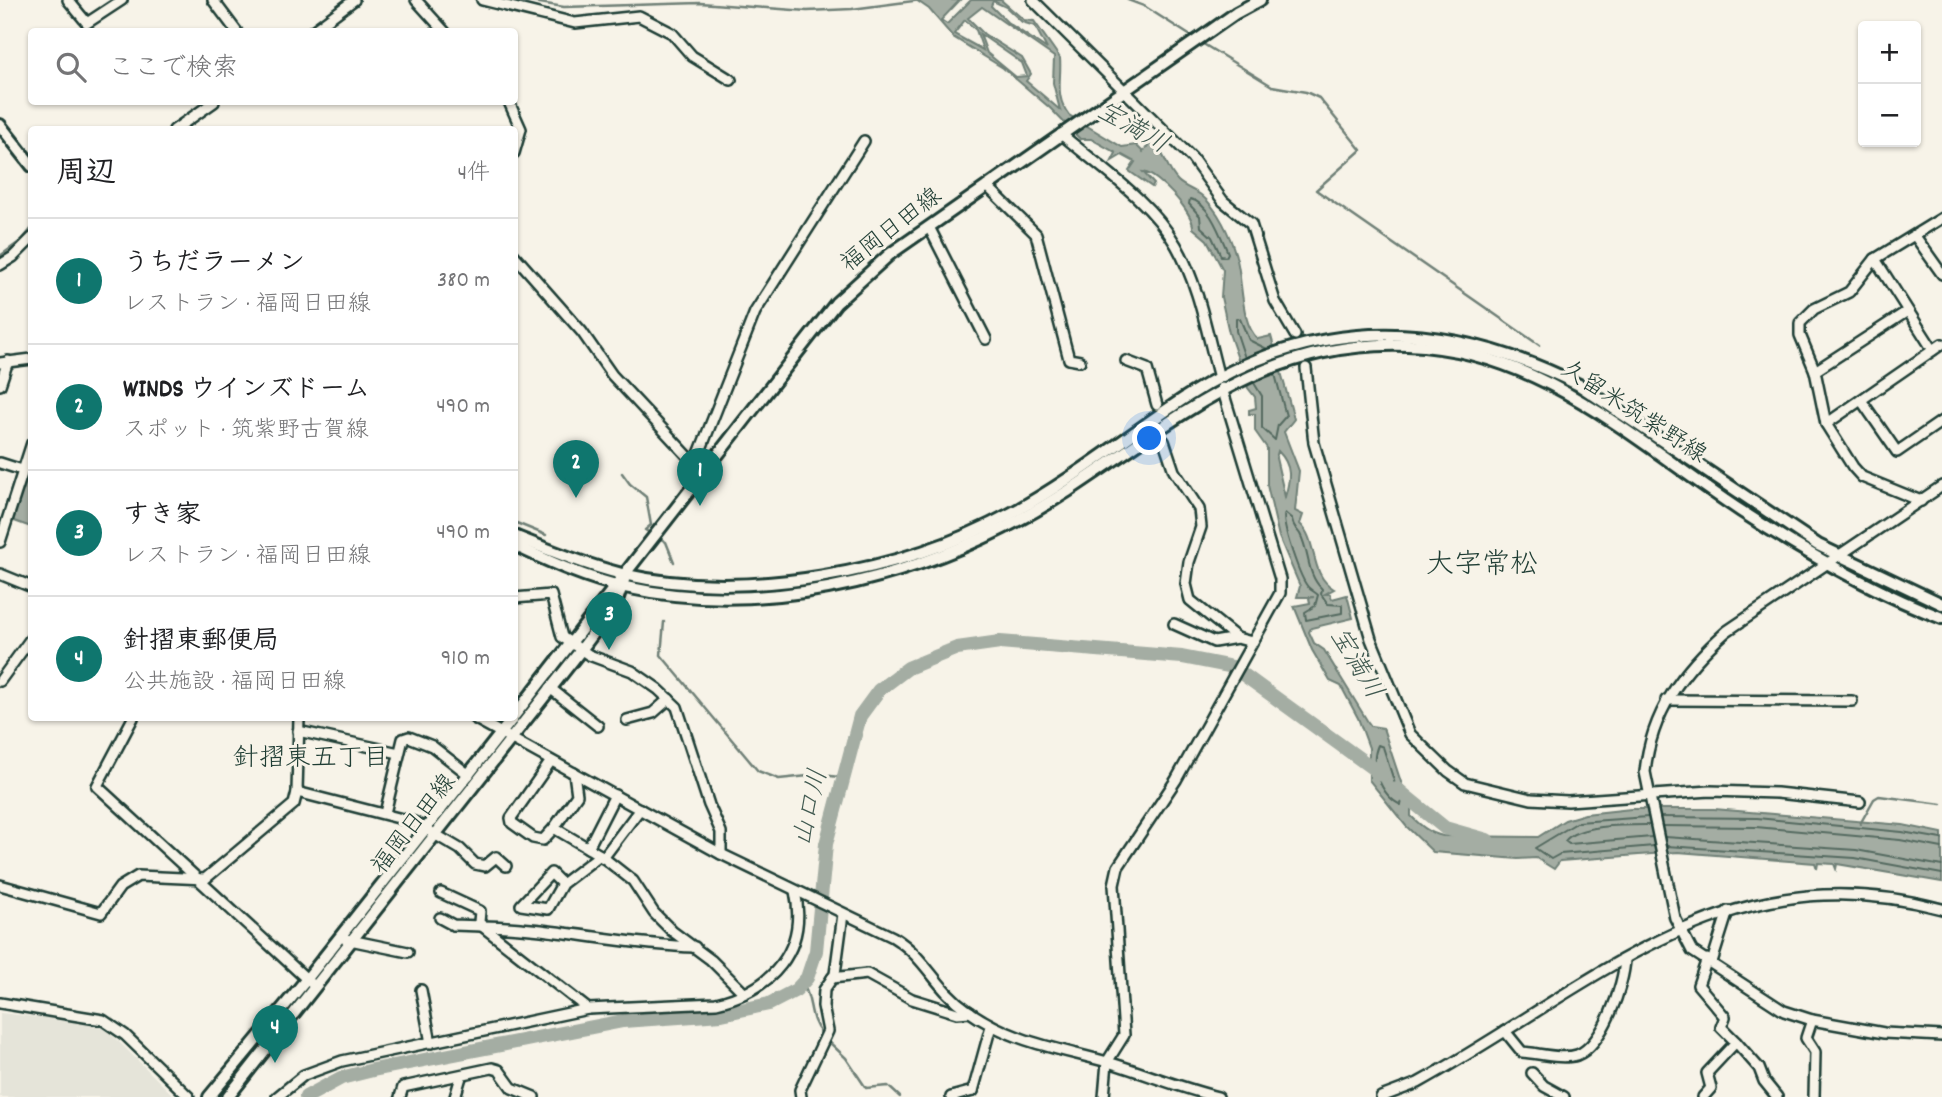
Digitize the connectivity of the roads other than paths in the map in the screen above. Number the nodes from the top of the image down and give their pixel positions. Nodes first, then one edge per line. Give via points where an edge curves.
1 (68, 0) edge
2 (122, 0) edge
3 (214, 0) edge
4 (354, 0) edge
5 (416, 0) edge
6 (482, 0) edge
7 (1033, 0) edge
8 (1260, 0) edge
9 (234, 28) edge
10 (317, 28) edge
11 (441, 28) edge
12 (731, 80) dead end
13 (1120, 94) junction
14 (210, 105) edge
15 (510, 105) edge
16 (0, 125) edge
17 (180, 126) edge
18 (1064, 132) junction
19 (518, 139) edge
20 (864, 141) dead end
21 (28, 161) edge
22 (987, 186) junction
23 (1942, 218) edge
24 (929, 227) junction
25 (1915, 236) junction
26 (28, 242) edge
27 (1875, 259) junction
28 (518, 260) edge
29 (0, 265) edge
30 (1942, 274) edge
31 (1906, 312) junction
32 (1295, 335) dead end
33 (986, 339) dead end
34 (1942, 344) edge
35 (1933, 350) junction
36 (1275, 358) junction
37 (28, 359) edge
38 (1080, 361) dead end
39 (1126, 361) dead end
40 (4, 362) edge
41 (1306, 368) dead end
42 (1815, 370) junction
43 (1224, 381) junction
44 (0, 384) edge
45 (1861, 400) junction
46 (1157, 405) dead end
47 (1942, 421) edge
48 (1826, 424) junction
49 (1164, 441) dead end
50 (28, 454) edge
51 (0, 463) edge
52 (698, 468) junction
53 (22, 470) junction
54 (1942, 486) edge
55 (1921, 501) junction
56 (518, 537) edge
57 (0, 542) edge
58 (518, 547) edge
59 (1840, 556) junction
60 (1828, 565) junction
61 (0, 574) edge
62 (625, 574) junction
63 (28, 585) edge
64 (620, 586) junction
65 (518, 598) edge
66 (1942, 604) edge
67 (1942, 618) edge
68 (1174, 624) dead end
69 (1237, 638) junction
70 (28, 642) edge
71 (1251, 644) junction
72 (576, 647) junction
73 (0, 681) edge
74 (550, 688) junction
75 (669, 699) junction
76 (1666, 701) junction
77 (1852, 701) dead end
78 (518, 712) edge
79 (627, 720) dead end
80 (131, 721) edge
81 (299, 721) edge
82 (480, 721) edge
83 (512, 721) edge
84 (598, 726) dead end
85 (298, 731) junction
86 (506, 735) junction
87 (399, 753) junction
88 (551, 761) junction
89 (574, 773) junction
90 (469, 775) junction
91 (297, 792) junction
92 (615, 796) junction
93 (1649, 798) junction
94 (1860, 802) dead end
95 (640, 809) junction
96 (385, 813) junction
97 (554, 828) junction
98 (429, 833) junction
99 (588, 848) junction
100 (721, 855) junction
101 (601, 857) junction
102 (506, 866) dead end
103 (198, 879) junction
104 (562, 884) junction
105 (0, 885) edge
106 (797, 892) junction
107 (441, 893) dead end
108 (1942, 909) edge
109 (1728, 911) junction
110 (840, 912) junction
111 (440, 918) dead end
112 (482, 926) junction
113 (1679, 930) junction
114 (344, 939) junction
115 (695, 947) junction
116 (408, 952) dead end
117 (1625, 959) junction
118 (1710, 961) junction
119 (832, 978) junction
120 (310, 983) junction
121 (421, 990) dead end
122 (743, 992) junction
123 (0, 1003) edge
124 (588, 1010) junction
125 (970, 1012) junction
126 (1812, 1020) junction
127 (991, 1026) junction
128 (1505, 1031) junction
129 (1942, 1037) edge
130 (1735, 1042) junction
131 (431, 1043) junction
132 (1107, 1062) junction
133 (1532, 1073) dead end
134 (461, 1077) junction
135 (510, 1093) edge
136 (1402, 1093) edge
137 (976, 1094) edge
138 (1206, 1096) edge
139 (189, 1097) edge
140 (209, 1097) edge
141 (228, 1097) edge
142 (277, 1097) edge
143 (400, 1097) edge
144 (454, 1097) edge
145 (534, 1097) edge
146 (801, 1097) edge
147 (951, 1097) edge
148 (1104, 1097) edge
149 (1217, 1097) edge
150 (1381, 1097) edge
151 (1564, 1097) edge
152 (1703, 1097) edge
153 (1777, 1097) edge
154 (1814, 1097) edge

1 - 2 street via 87,23
3 - 9 street
4 - 10 street
5 - 11 street
6 - 12 street via 575,23 639,16 672,33 692,56
7 - 13 street
8 - 13 main road, 福岡日田線
13 - 18 main road, 福岡日田線
13 - 32 street via 1192,158 1223,201 1251,224 1275,301
14 - 17 street
15 - 19 street via 521,129
16 - 21 main road
18 - 22 main road, 福岡日田線
18 - 43 street via 1140,200 1177,246 1195,286
20 - 52 street via 755,312
22 - 24 main road, 福岡日田線
22 - 38 street via 1036,234 1069,359
23 - 25 street
24 - 33 street
24 - 52 main road, 福岡日田線 via 890,254 836,303
25 - 27 street
25 - 30 street
26 - 29 street
27 - 31 street
27 - 42 street via 1849,292 1814,309 1800,323 1800,335
28 - 52 street via 582,332 612,375
31 - 35 street
31 - 42 street
34 - 35 street
35 - 45 street
36 - 43 main road, 久留米筑紫野線
36 - 59 main road, 久留米筑紫野線 via 1349,337 1384,334 1448,338 1493,348 1579,385
36 - 60 main road, 久留米筑紫野線 via 1348,347 1407,345 1446,348 1533,373 1575,396
37 - 40 street
39 - 46 street via 1147,369
40 - 44 street
41 - 93 street via 1314,443 1371,639 1410,734 1431,758 1465,783 1506,794 1567,801
42 - 48 street
43 - 62 main road, 久留米筑紫野線 via 1011,514 905,556 821,577 751,583 698,583
43 - 64 main road, 久留米筑紫野線 via 1018,521 983,540 907,568 788,593 694,597
43 - 71 street via 1280,579 1280,593
45 - 47 street via 1897,452
45 - 48 street
48 - 55 street via 1862,477
49 - 69 street via 1174,471 1199,509 1201,527 1186,584 1190,600
50 - 53 street
51 - 53 street
52 - 62 main road, 福岡日田線
53 - 57 street
54 - 55 street
55 - 59 street
56 - 62 main road, 久留米筑紫野線
58 - 64 main road, 久留米筑紫野線
59 - 60 street
59 - 66 main road, 久留米筑紫野線
60 - 67 main road, 久留米筑紫野線
60 - 76 street via 1727,631 1686,671
61 - 63 street
62 - 64 main road, 福岡日田線
64 - 72 main road, 福岡日田線
65 - 72 street via 551,595 562,637
68 - 69 street via 1214,642
69 - 71 street
70 - 73 street
71 - 132 street via 1176,780 1118,867 1114,886 1124,1035
72 - 74 main road, 福岡日田線
72 - 75 street via 632,671
72 - 78 main road, 福岡日田線
74 - 84 street
74 - 86 main road, 福岡日田線
75 - 79 street via 653,713
75 - 100 street via 677,707 721,832
76 - 77 street
76 - 93 street via 1648,747
80 - 103 street via 97,786
81 - 85 street
82 - 86 street
83 - 86 main road, 福岡日田線
85 - 87 street
85 - 91 street
86 - 88 street
86 - 90 main road, 福岡日田線
86 - 98 main road, 福岡日田線
87 - 90 street via 403,739 409,737 432,746
87 - 96 street
88 - 89 street
88 - 97 street via 511,818 533,838 543,840
89 - 92 street
89 - 97 street via 577,794
90 - 98 main road, 福岡日田線
91 - 96 street
91 - 103 street via 294,804 205,879
92 - 95 street
92 - 99 street
93 - 94 street via 1710,791
93 - 113 street
95 - 100 street
95 - 101 street
96 - 98 street
97 - 99 street
98 - 102 street via 460,849 475,864 485,866 496,857
98 - 114 main road, 福岡日田線
99 - 101 street
100 - 106 street
101 - 104 street
101 - 115 street via 633,881 672,932
103 - 105 street via 138,876 120,887 101,913
103 - 120 street
104 - 104 street via 551,873 521,905 548,909
106 - 110 street
106 - 122 street via 794,946 778,969
107 - 112 street via 480,911
108 - 109 street via 1898,898 1823,893 1777,898
109 - 113 street
109 - 118 street
110 - 119 street
110 - 125 street via 914,949 949,997
111 - 112 street via 453,925
112 - 115 street
112 - 124 street
113 - 117 street
113 - 118 street via 1692,951
114 - 116 street
114 - 120 main road, 福岡日田線
115 - 122 street
117 - 128 street
117 - 128 street via 1621,988 1596,1040 1579,1054 1522,1052
118 - 126 street via 1784,1011
118 - 130 street via 1698,985 1725,1017 1721,1027
119 - 125 street via 867,974 912,999 957,1013
119 - 146 street via 822,1006 828,1031 800,1090
120 - 140 main road, 福岡日田線
120 - 141 main road, 福岡日田線
121 - 131 street
122 - 124 street via 716,1003
123 - 139 street via 103,1020
124 - 131 street
125 - 127 street
126 - 129 street via 1884,1033
126 - 154 street via 1805,1038 1815,1052
127 - 132 street via 1033,1045
127 - 137 street
128 - 136 street
130 - 152 street via 1707,1073 1711,1088
130 - 153 street
131 - 142 street via 342,1061 304,1075
132 - 138 street
132 - 148 street
133 - 151 street
134 - 135 street via 499,1070
134 - 143 street via 403,1087
134 - 144 street
135 - 145 street
136 - 150 street
137 - 147 street
138 - 149 street

